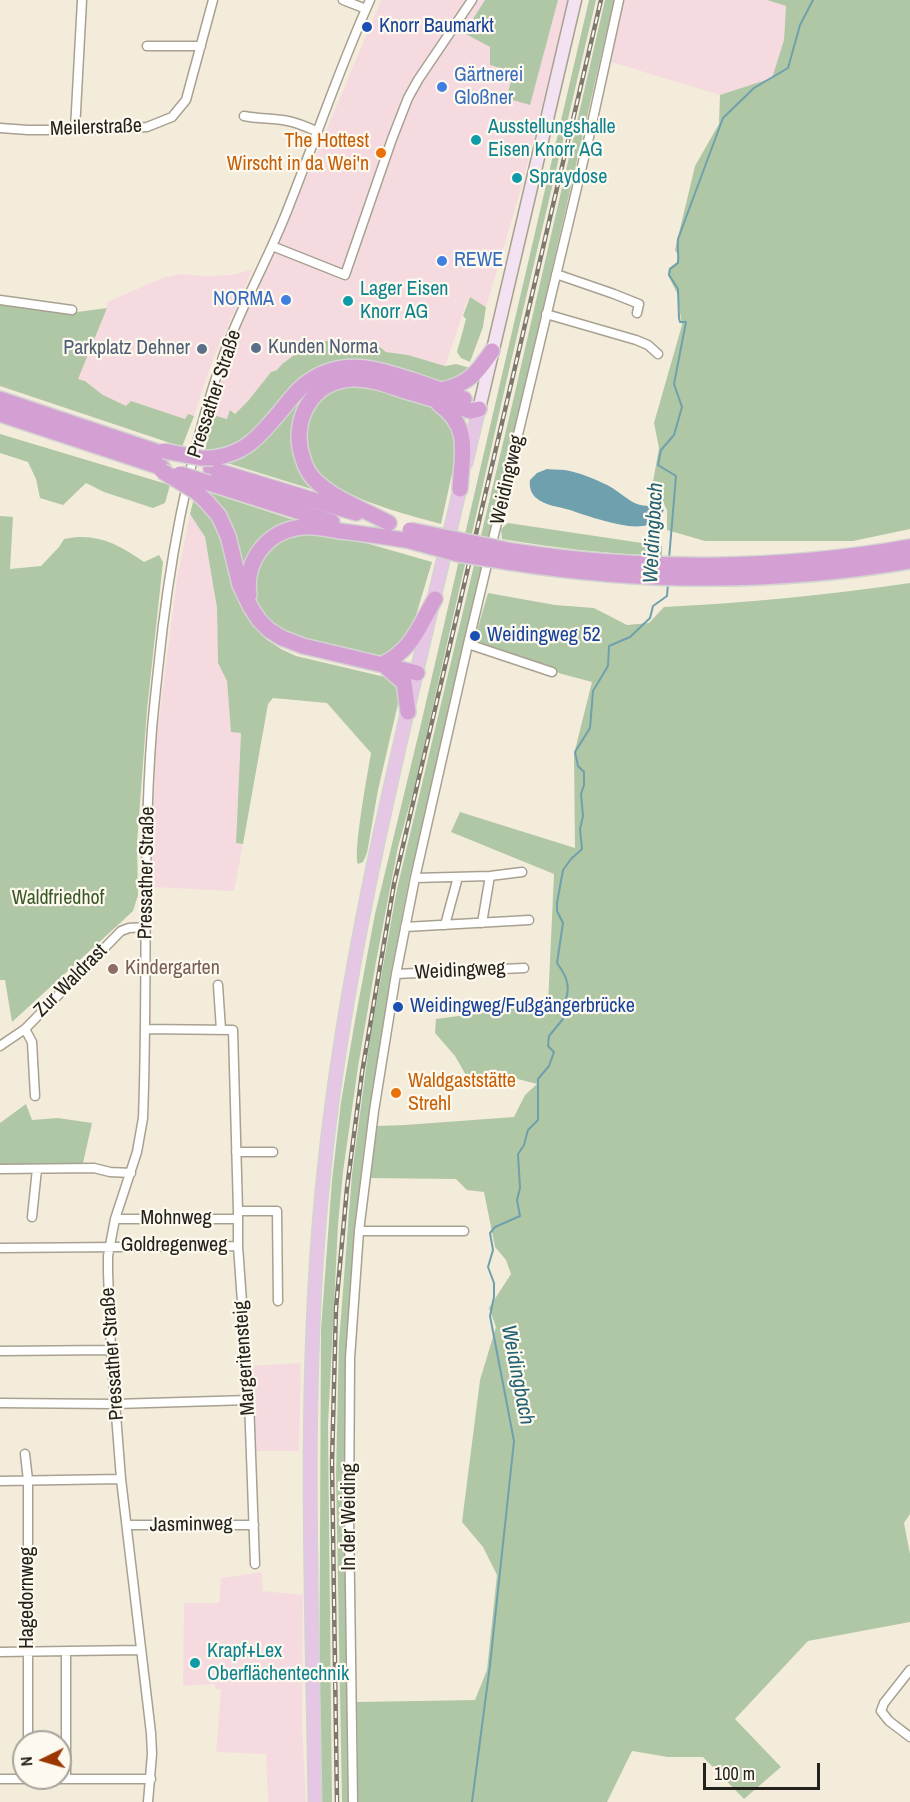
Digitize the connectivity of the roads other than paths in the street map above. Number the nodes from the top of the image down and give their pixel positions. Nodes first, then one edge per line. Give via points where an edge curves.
1 (82, 0) edge
2 (213, 0) edge
3 (343, 0) edge
4 (472, 0) edge
5 (574, 0) edge
6 (620, 0) edge
7 (368, 4) edge
8 (147, 46) dead end
9 (201, 46) junction
10 (244, 116) dead end
11 (0, 128) edge
12 (75, 130) junction
13 (316, 131) junction
14 (272, 246) junction
15 (556, 274) junction
16 (0, 300) edge
17 (72, 310) dead end
18 (637, 313) dead end
19 (546, 314) junction
20 (492, 351) junction
21 (658, 354) dead end
22 (436, 394) junction
23 (0, 399) edge
24 (479, 409) junction
25 (0, 414) edge
26 (161, 462) junction
27 (211, 470) junction
28 (460, 489) junction
29 (389, 523) junction
30 (410, 536) junction
31 (393, 538) junction
32 (910, 547) edge
33 (910, 561) edge
34 (695, 571) junction
35 (435, 598) junction
36 (250, 606) junction
37 (468, 644) junction
38 (383, 664) junction
39 (552, 672) dead end
40 (417, 673) junction
41 (408, 712) junction
42 (522, 872) dead end
43 (490, 876) junction
44 (458, 877) junction
45 (415, 878) junction
46 (529, 920) dead end
47 (482, 923) junction
48 (445, 925) junction
49 (146, 927) junction
50 (405, 927) junction
51 (524, 968) dead end
52 (396, 974) junction
53 (218, 985) dead end
54 (25, 1029) junction
55 (146, 1029) junction
56 (221, 1030) junction
57 (0, 1046) edge
58 (382, 1067) joint
59 (35, 1096) dead end
60 (236, 1152) junction
61 (273, 1152) dead end
62 (0, 1169) edge
63 (37, 1169) junction
64 (131, 1173) junction
65 (238, 1215) junction
66 (33, 1217) dead end
67 (115, 1219) junction
68 (359, 1231) junction
69 (464, 1231) dead end
70 (109, 1246) junction
71 (238, 1246) junction
72 (0, 1248) edge
73 (278, 1301) dead end
74 (111, 1350) junction
75 (0, 1351) edge
76 (249, 1400) junction
77 (0, 1403) edge
78 (115, 1404) junction
79 (25, 1454) dead end
80 (122, 1479) junction
81 (28, 1480) junction
82 (0, 1481) edge
83 (254, 1525) junction
84 (128, 1526) junction
85 (255, 1564) dead end
86 (140, 1650) junction
87 (0, 1652) edge
88 (27, 1652) junction
89 (66, 1652) junction
90 (910, 1670) edge
91 (28, 1730) edge
92 (66, 1730) edge
93 (910, 1737) edge
94 (72, 1779) edge
95 (151, 1779) junction
96 (148, 1802) edge
97 (315, 1802) edge
98 (353, 1802) edge

1 - 12 street
2 - 9 street, Meilerstraße
3 - 7 street, Pressather Straße
4 - 14 street via 408,98 345,275
5 - 20 main road
6 - 15 street, Weidingweg
7 - 13 street, Pressather Straße
8 - 9 street
9 - 12 street, Meilerstraße via 186,100 172,117 147,127
10 - 13 street via 291,121
11 - 12 street, Meilerstraße
13 - 14 street, Pressather Straße
14 - 49 street, Pressather Straße via 216,377 174,555 152,730
15 - 18 street via 639,304
15 - 19 street, Weidingweg
16 - 17 street
19 - 21 street via 636,340
19 - 37 street, Weidingweg
20 - 22 highway via 470,379
20 - 24 main road
22 - 24 highway via 472,402
22 - 27 highway via 378,369 336,368 309,381 259,437
22 - 28 highway via 460,428
22 - 29 highway via 350,379 322,390 308,403 301,417 299,449 312,478
23 - 26 highway via 141,446
24 - 28 main road
25 - 26 highway
26 - 27 highway, bridge
26 - 27 highway, bridge via 201,458
26 - 36 highway, bridge via 219,516
27 - 29 highway
27 - 31 highway via 310,516
28 - 35 main road
29 - 30 highway
30 - 31 highway
30 - 34 highway, bridge via 511,557 548,557 652,571
31 - 36 highway via 313,527 287,530 270,539 249,570
32 - 34 highway
33 - 34 highway via 788,575
35 - 38 highway via 408,646
35 - 40 main road
36 - 38 highway via 259,621 282,638
37 - 39 street
37 - 45 street, Weidingweg
38 - 40 highway
38 - 41 highway via 404,683
40 - 41 main road
41 - 97 main road via 349,996 333,1093 318,1233 310,1397
42 - 43 street
43 - 44 street
43 - 47 street
44 - 45 street
44 - 48 street
45 - 50 street, Weidingweg
46 - 47 street
47 - 48 street
48 - 50 street
49 - 54 street, Zur Waldrast via 121,931
49 - 55 street, Pressather Straße
50 - 52 street, Weidingweg
51 - 52 street, Weidingweg
52 - 58 street, Weidingweg
53 - 56 street
54 - 57 street, Zur Waldrast
54 - 59 street via 32,1042
55 - 56 street
55 - 64 street, Pressather Straße via 143,1118
56 - 60 street, Margeritensteig via 233,1030
58 - 68 street, In der Weiding
60 - 61 street
60 - 65 street, Margeritensteig
62 - 63 street
63 - 64 street via 94,1168
63 - 66 street
64 - 67 street, Pressather Straße
65 - 67 street, Mohnweg
65 - 71 street, Margeritensteig
65 - 73 street, Mohnweg via 277,1211
67 - 70 street, Pressather Straße
68 - 69 street
68 - 98 street, In der Weiding via 350,1358
70 - 71 street, Goldregenweg
70 - 72 street, Goldregenweg
70 - 74 street, Pressather Straße
71 - 76 street, Margeritensteig
74 - 75 street
74 - 78 street, Pressather Straße
76 - 78 street
76 - 83 street, Margeritensteig
77 - 78 street
78 - 80 street, Pressather Straße
79 - 81 street, Hagedornweg
80 - 81 street
80 - 84 street, Pressather Straße
81 - 82 street
81 - 88 street, Hagedornweg
83 - 84 street, Jasminweg
83 - 85 street, Margeritensteig
84 - 86 street, Pressather Straße
86 - 89 street
86 - 95 street, Pressather Straße via 151,1733
87 - 88 street
88 - 89 street
88 - 91 street, Hagedornweg
89 - 92 street
90 - 93 street via 881,1711
94 - 95 street
95 - 96 street, Pressather Straße

